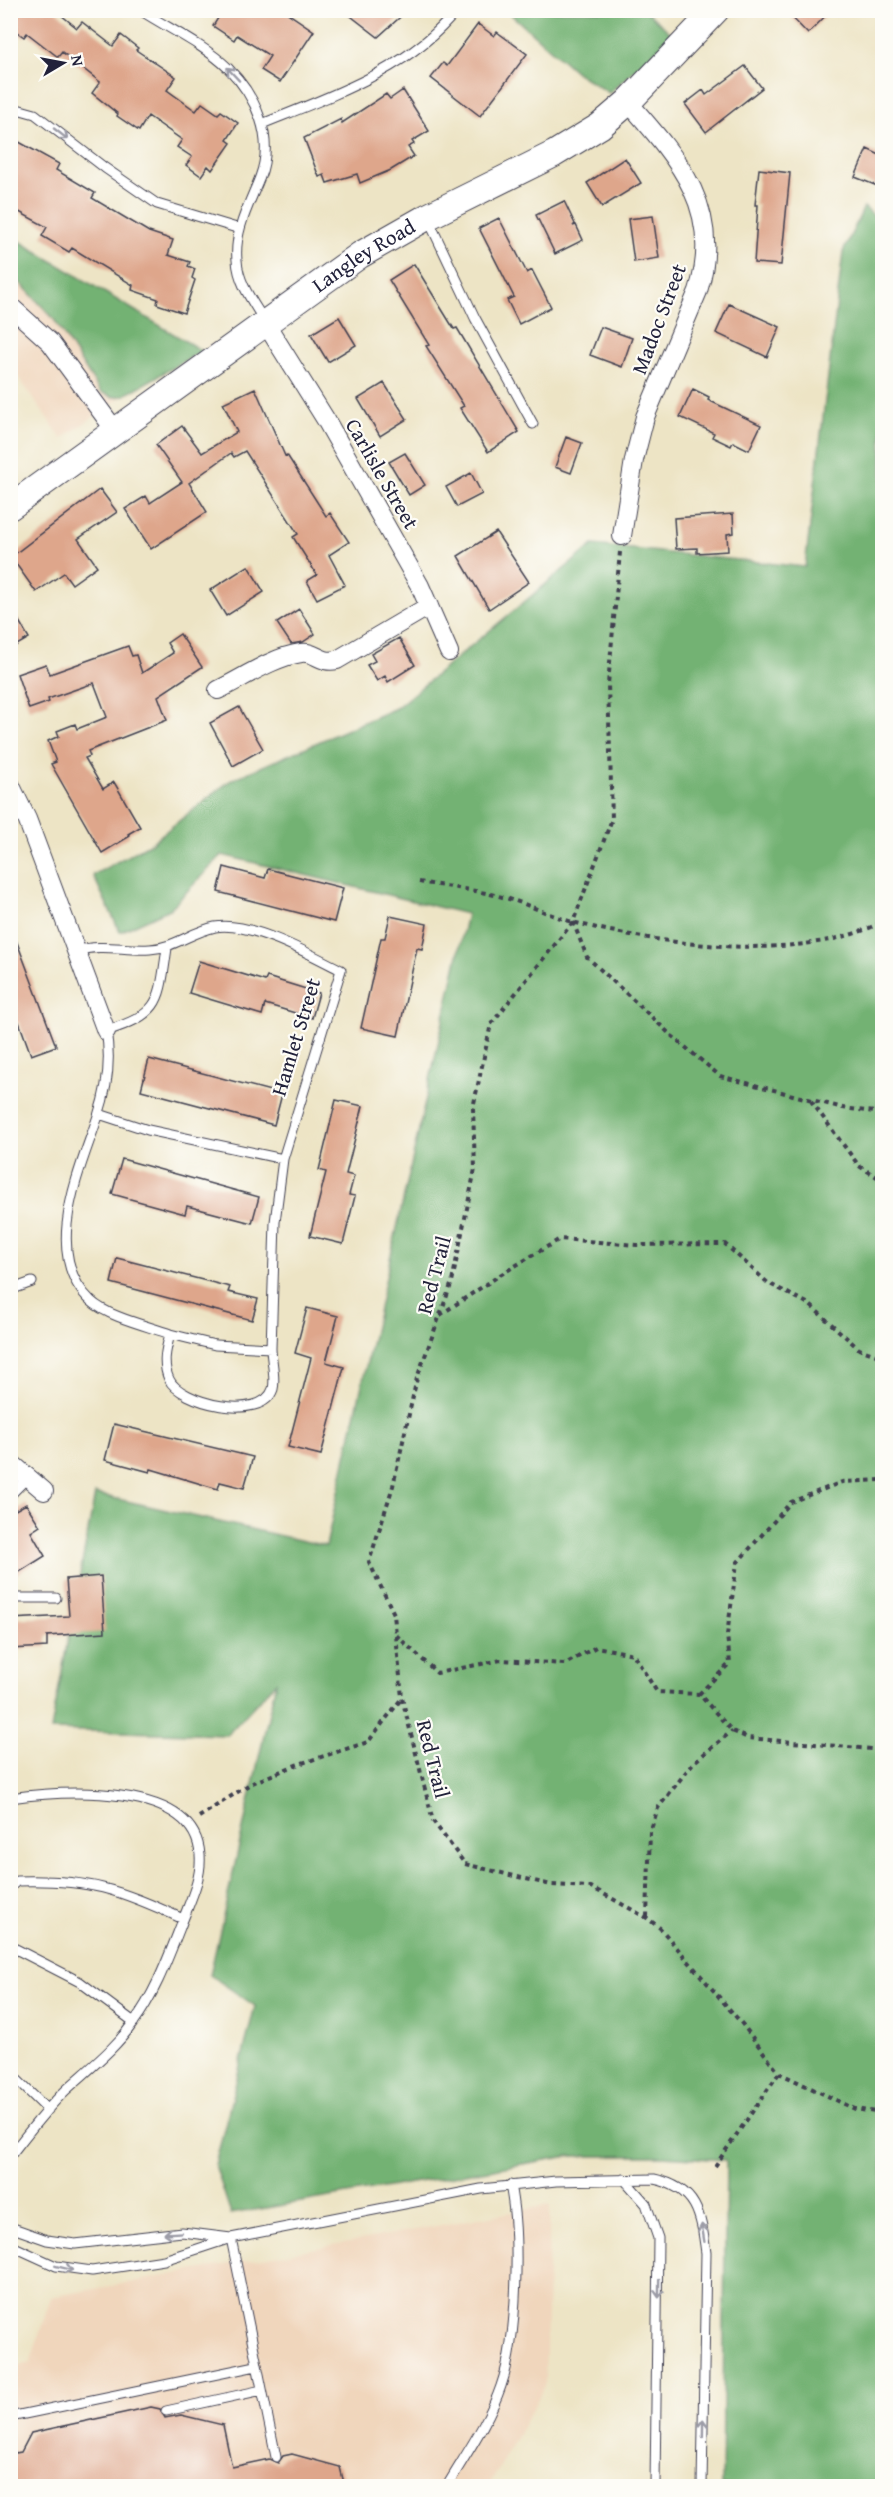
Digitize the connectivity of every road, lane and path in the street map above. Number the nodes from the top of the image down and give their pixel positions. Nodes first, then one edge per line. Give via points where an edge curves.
1 (140, 10) edge
2 (457, 10) edge
3 (716, 10) edge
4 (628, 102) junction
5 (10, 107) edge
6 (262, 124) junction
7 (427, 217) junction
8 (240, 229) junction
9 (10, 306) edge
10 (266, 324) junction
11 (533, 424) dead end
12 (117, 433) junction
13 (10, 507) edge
14 (622, 536) joint
15 (429, 606) junction
16 (449, 652) dead end
17 (218, 690) dead end
18 (10, 784) edge
19 (419, 882) dead end
20 (573, 922) junction
21 (882, 922) edge
22 (167, 948) junction
23 (76, 951) junction
24 (106, 1030) junction
25 (810, 1100) junction
26 (882, 1113) edge
27 (99, 1114) junction
28 (283, 1159) junction
29 (882, 1180) edge
30 (32, 1282) dead end
31 (10, 1290) edge
32 (440, 1316) junction
33 (170, 1334) junction
34 (271, 1348) junction
35 (882, 1357) edge
36 (10, 1462) edge
37 (28, 1477) junction
38 (882, 1480) edge
39 (44, 1491) dead end
40 (10, 1496) edge
41 (10, 1598) edge
42 (56, 1598) dead end
43 (396, 1635) junction
44 (699, 1694) junction
45 (402, 1698) junction
46 (732, 1731) junction
47 (882, 1750) edge
48 (10, 1798) edge
49 (187, 1825) junction
50 (10, 1887) edge
51 (647, 1918) junction
52 (183, 1919) junction
53 (10, 1946) edge
54 (134, 2022) junction
55 (10, 2073) edge
56 (779, 2073) junction
57 (48, 2110) junction
58 (882, 2113) edge
59 (10, 2156) edge
60 (715, 2166) dead end
61 (624, 2179) junction
62 (510, 2185) junction
63 (10, 2227) edge
64 (231, 2238) junction
65 (10, 2245) edge
66 (256, 2367) junction
67 (262, 2390) junction
68 (166, 2411) dead end
69 (10, 2417) edge
70 (276, 2457) dead end
71 (447, 2487) edge
72 (655, 2487) edge
73 (702, 2487) edge

6 -> 1 lane via 245,88 227,67
2 - 6 lane via 440,30 402,60 335,94
3 - 4 street, Langley Road
4 - 7 street, Langley Road via 573,144
4 - 14 street, Madoc Street via 668,148 688,180 701,212 706,243 698,291 639,437
5 -> 8 lane via 35,114 157,204
6 - 8 lane via 264,163
7 - 10 street, Langley Road via 360,255
7 - 11 lane via 475,318
8 - 10 lane via 236,249 238,273
9 - 12 street via 50,342
10 - 12 street, Langley Road
10 - 15 street, Carlisle Street via 326,420
12 - 13 street, Langley Road
14 - 20 path, Red Trail via 608,684 612,819
15 - 16 street, Carlisle Street
15 - 17 street via 337,660 323,661 303,653 283,658
18 - 23 street
19 - 20 path via 507,898
20 - 21 path via 723,947 821,940 862,933
20 - 25 path via 587,957 720,1076
20 - 32 path, Red Trail via 491,1024 473,1108 475,1169 452,1282
22 - 23 lane, Hamlet Street via 98,946
22 - 24 lane via 156,1003 140,1019
22 - 28 lane, Hamlet Street via 217,927 239,929 288,942 341,970
23 - 24 street
24 - 27 lane via 109,1065
25 - 26 path
25 - 29 path via 859,1167
27 - 28 lane via 148,1130
27 - 33 lane via 80,1163 69,1211 67,1248 73,1276 92,1302 118,1316
28 - 34 lane, Hamlet Street via 275,1222
30 - 31 lane
32 - 35 path via 560,1239 637,1245 725,1244 768,1283 809,1304 859,1349
32 - 43 path, Red Trail via 417,1378 393,1486 369,1562 394,1614
33 - 34 lane via 215,1345
33 - 34 lane, Hamlet Street via 164,1360 169,1382 179,1391 239,1409 266,1400 273,1389
36 - 37 street
37 - 39 street
37 - 40 lane
38 - 44 path via 842,1482 791,1502 737,1563 727,1635 730,1663
41 - 42 lane
43 - 44 path via 437,1673 501,1660 565,1664 596,1647 633,1654 657,1692
43 - 45 path, Red Trail
44 - 46 path
45 - 49 path via 368,1742 250,1784
45 - 51 path, Red Trail via 434,1821 465,1864 551,1885 591,1887
46 - 47 path via 748,1738
46 - 51 path via 693,1763 658,1808 650,1832
48 - 49 lane via 67,1792 122,1797 163,1807
49 - 52 lane via 200,1847 201,1858
50 - 52 lane via 17,1881 91,1883
51 - 56 path, Red Trail via 735,2016
52 - 54 lane via 162,1972
53 - 54 lane via 80,1982
54 - 57 lane via 118,2043
55 - 57 lane
56 - 58 path via 855,2109
56 - 60 path
57 - 59 lane
61 - 62 lane
61 -> 72 lane via 646,2204 658,2238
73 -> 61 lane via 706,2253 700,2215 693,2200 668,2181
62 - 64 lane
62 - 71 lane via 514,2259 510,2357 494,2404
64 -> 63 lane via 182,2232 68,2243
65 -> 64 lane via 56,2266 92,2271 175,2258
64 - 66 lane
66 - 67 lane
66 - 69 lane
67 - 68 lane
67 - 70 lane

